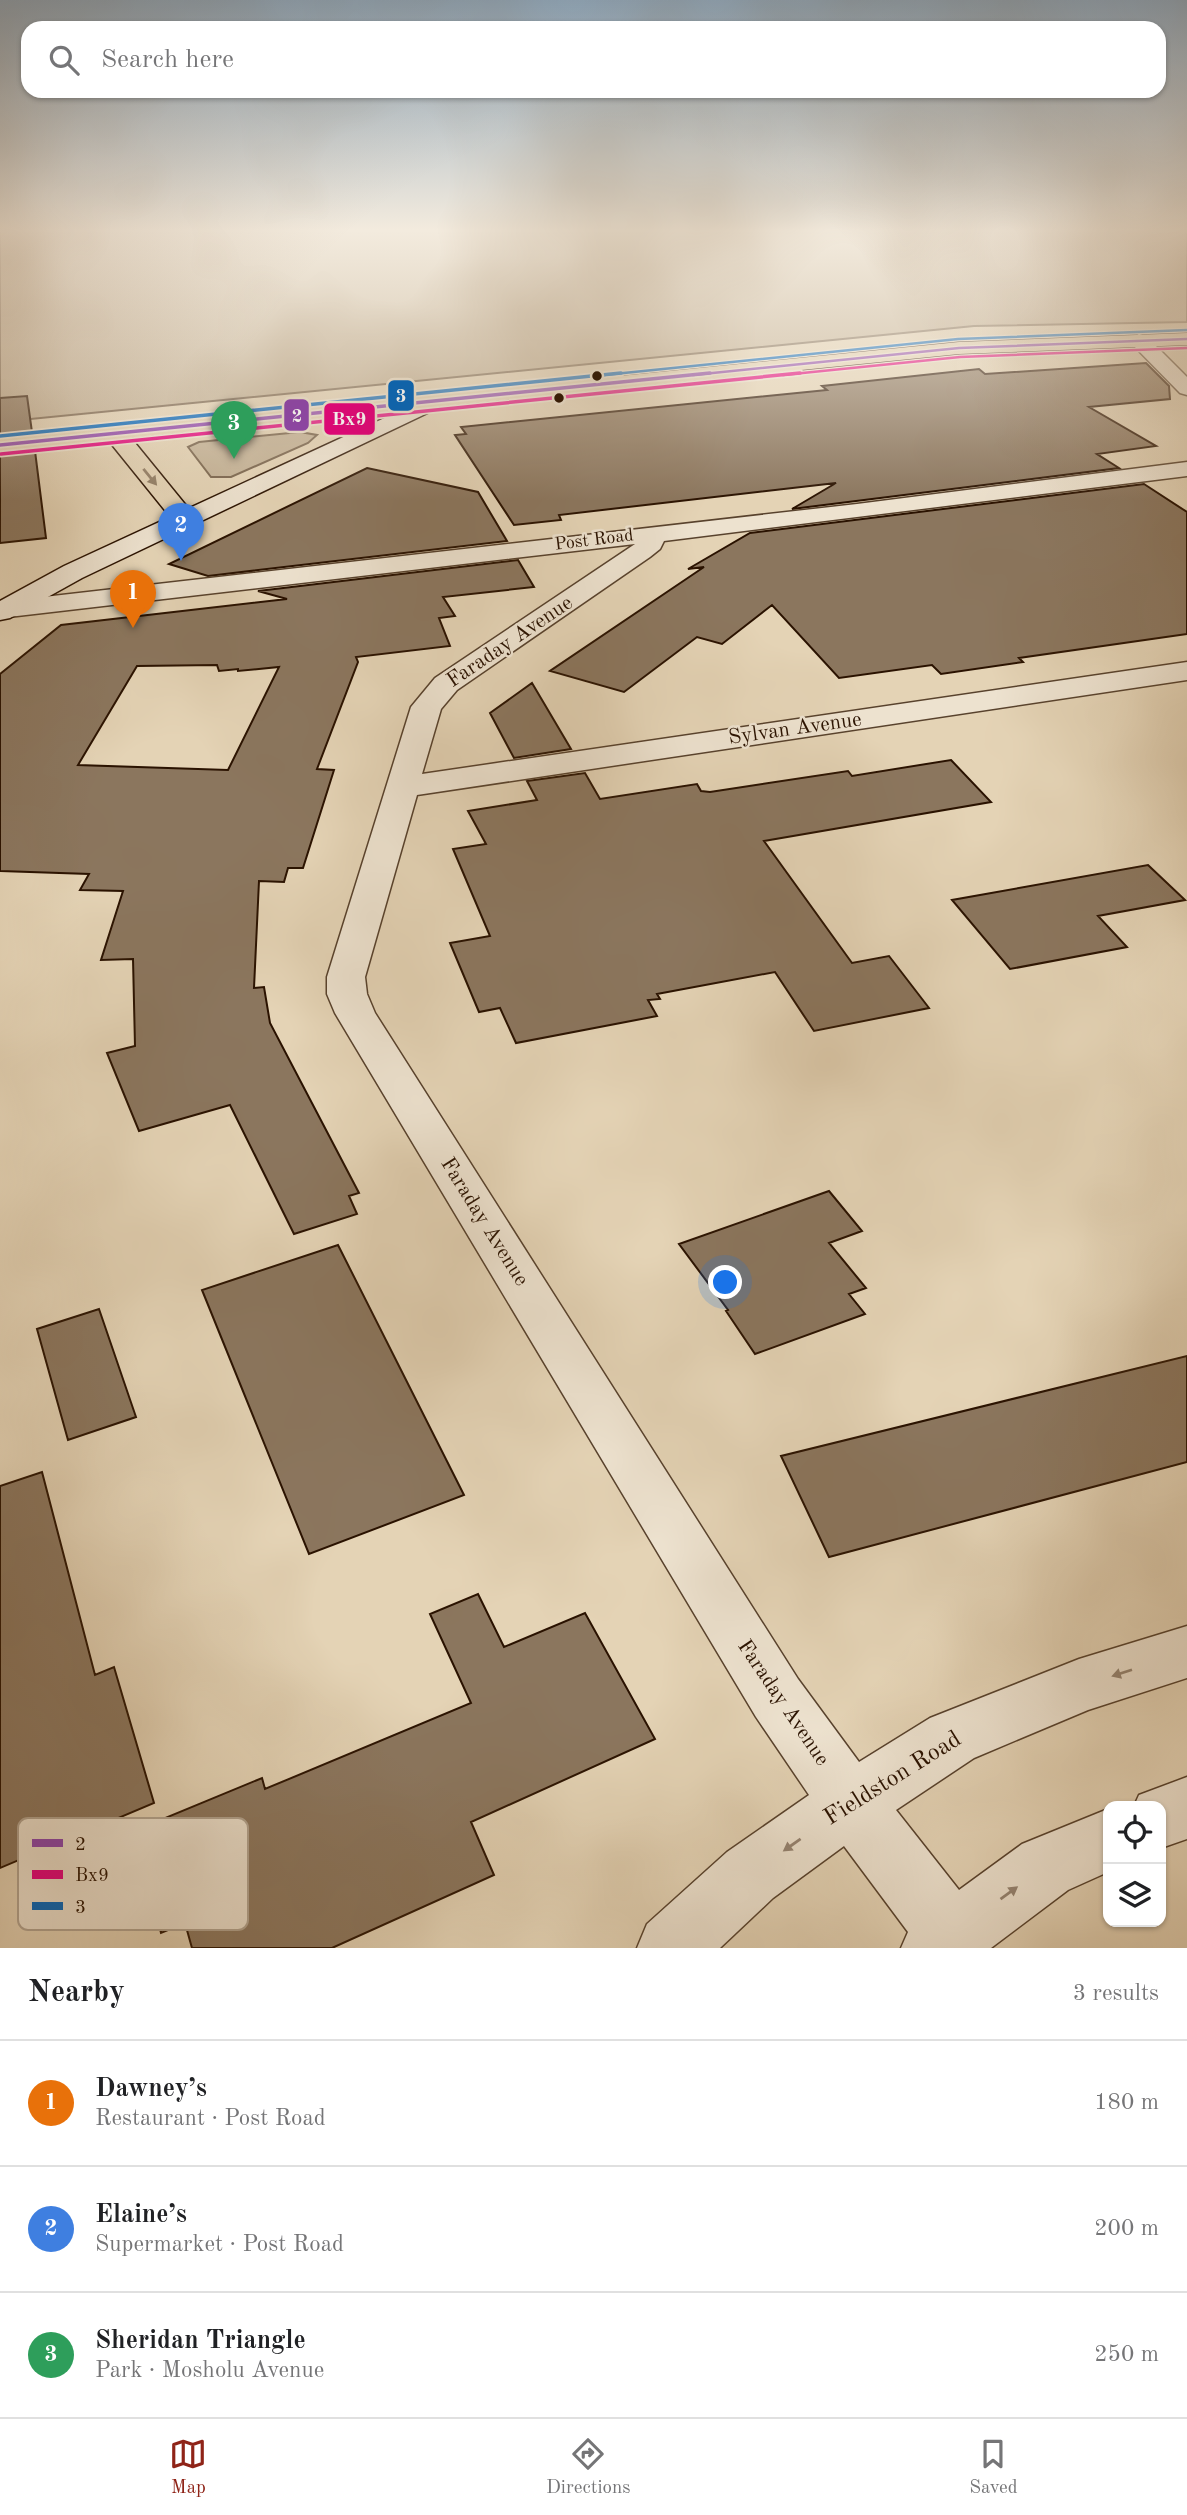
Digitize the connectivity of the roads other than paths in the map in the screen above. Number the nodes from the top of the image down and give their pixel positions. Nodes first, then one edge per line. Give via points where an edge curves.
1 (1139, 340) junction
2 (1187, 340) edge
3 (1187, 389) edge
4 (430, 403) junction
5 (115, 434) junction
6 (0, 446) edge
7 (1187, 469) edge
8 (185, 519) junction
9 (651, 534) junction
10 (1, 610) edge
11 (1187, 671) edge
12 (403, 787) junction
13 (1187, 1652) edge
14 (851, 1803) junction
15 (1187, 1808) edge
16 (1166, 1815) edge
17 (1103, 1842) edge
18 (944, 1941) edge
19 (671, 1948) edge

1 - 2 main road
1 - 3 street
1 - 4 main road via 959,348
4 - 5 main road
4 - 8 street
5 - 6 main road
5 -> 8 main road
7 - 9 street, Post Road
8 - 10 street
9 - 10 street, Post Road
9 - 12 street, Faraday Avenue via 651,544 641,552 433,696
11 - 12 street, Sylvan Avenue
12 - 14 street, Faraday Avenue via 346,977 355,1013 777,1698
13 -> 14 street, Fieldston Road via 1079,1686 952,1738
14 - 18 street, Faraday Avenue
14 -> 19 street, Fieldston Road via 750,1875
15 - 16 street
18 -> 17 street via 1045,1867

